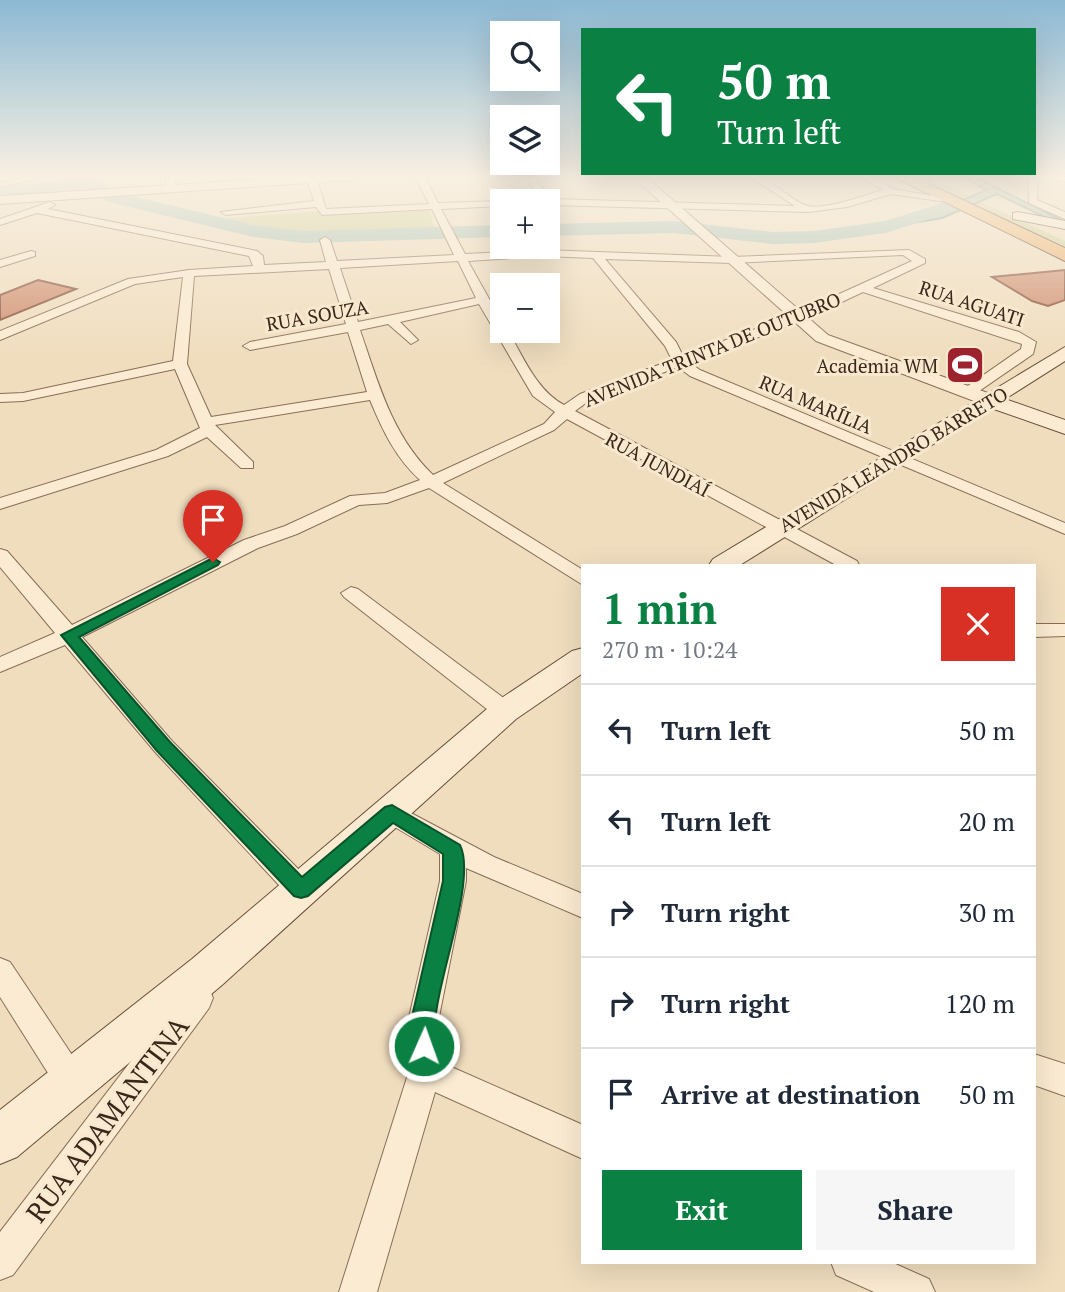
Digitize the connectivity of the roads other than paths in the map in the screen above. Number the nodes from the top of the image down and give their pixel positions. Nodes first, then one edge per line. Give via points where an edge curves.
1 (174, 237) edge
2 (451, 237) edge
3 (707, 237) edge
4 (1027, 237) edge
5 (325, 240) dead end
6 (0, 248) edge
7 (596, 254) junction
8 (1065, 255) edge
9 (461, 256) junction
10 (732, 260) junction
11 (0, 264) edge
12 (332, 265) junction
13 (260, 268) junction
14 (189, 272) junction
15 (862, 288) junction
16 (483, 300) junction
17 (797, 318) junction
18 (390, 320) junction
19 (352, 329) junction
20 (0, 335) edge
21 (411, 340) dead end
22 (250, 346) dead end
23 (1065, 354) edge
24 (680, 362) junction
25 (180, 363) junction
26 (375, 395) junction
27 (978, 397) junction
28 (0, 398) edge
29 (565, 414) junction
30 (1063, 423) edge
31 (207, 426) junction
32 (892, 458) junction
33 (247, 464) dead end
34 (431, 482) junction
35 (0, 504) edge
36 (778, 528) junction
37 (1065, 529) edge
38 (0, 555) edge
39 (724, 564) edge
40 (848, 564) edge
41 (581, 578) edge
42 (351, 593) dead end
43 (1065, 630) edge
44 (1036, 631) edge
45 (69, 635) junction
46 (581, 659) edge
47 (0, 665) edge
48 (505, 711) junction
49 (392, 813) junction
50 (453, 850) junction
51 (301, 890) junction
52 (581, 905) edge
53 (0, 971) edge
54 (207, 972) junction
55 (1036, 1070) edge
56 (425, 1071) junction
57 (1065, 1080) edge
58 (71, 1081) junction
59 (0, 1140) edge
60 (581, 1141) edge
61 (0, 1262) edge
62 (853, 1264) edge
63 (358, 1292) edge
64 (916, 1292) edge

1 - 13 street via 253,253
2 - 9 street, RUA JUNDIAÍ
3 - 10 street
4 - 8 highway
5 - 12 street
6 - 11 street via 31,254
7 - 9 street
7 - 10 street
7 - 24 street, RUA MARÍLIA
9 - 12 street
9 - 16 street, RUA JUNDIAÍ
10 - 15 street, AVENIDA TRINTA DE OUTUBRO via 913,253 921,261
10 - 17 street
12 - 13 street
12 - 19 street
13 - 14 street
14 - 20 street via 132,281
14 - 25 street
15 - 17 street, AVENIDA TRINTA DE OUTUBRO
15 - 27 street, RUA AGUATI via 1029,342 1028,351
16 - 18 street, RUA SOUZA
16 - 29 street, RUA JUNDIAÍ via 538,393
17 - 24 street, AVENIDA TRINTA DE OUTUBRO
17 - 27 street via 832,342
18 - 19 street, RUA SOUZA
18 - 21 street, RUA SOUZA
19 - 22 street, RUA SOUZA
19 - 26 street
23 - 27 main road, AVENIDA LEANDRO BARRETO
24 - 29 street, AVENIDA TRINTA DE OUTUBRO via 585,397
24 - 32 street, RUA MARÍLIA via 695,373
25 - 28 street
25 - 31 street
26 - 31 street via 274,409
26 - 34 street via 396,442
27 - 30 main road
27 - 32 main road, AVENIDA LEANDRO BARRETO
29 - 34 street, AVENIDA TRINTA DE OUTUBRO via 550,427
29 - 36 street, RUA JUNDIAÍ
31 - 33 street
31 - 35 street via 162,453
32 - 36 main road, AVENIDA LEANDRO BARRETO
32 - 37 street, RUA MARÍLIA
34 - 41 street
34 - 45 street, AVENIDA TRINTA DE OUTUBRO via 387,498 356,500 251,544
36 - 39 main road, AVENIDA LEANDRO BARRETO
36 - 40 street, RUA JUNDIAÍ
38 - 45 street
42 - 48 street
43 - 44 street
45 - 47 street, AVENIDA TRINTA DE OUTUBRO
45 - 51 street via 164,747
46 - 48 main road
48 - 49 main road
49 - 50 street
49 - 51 main road
50 - 52 street via 539,891
50 - 56 street via 453,881 423,1021
51 - 54 main road
53 - 58 street
54 - 58 main road
54 - 61 street, RUA ADAMANTINA via 202,991
55 - 57 street
56 - 60 street
56 - 63 street
58 - 59 main road
62 - 64 street

